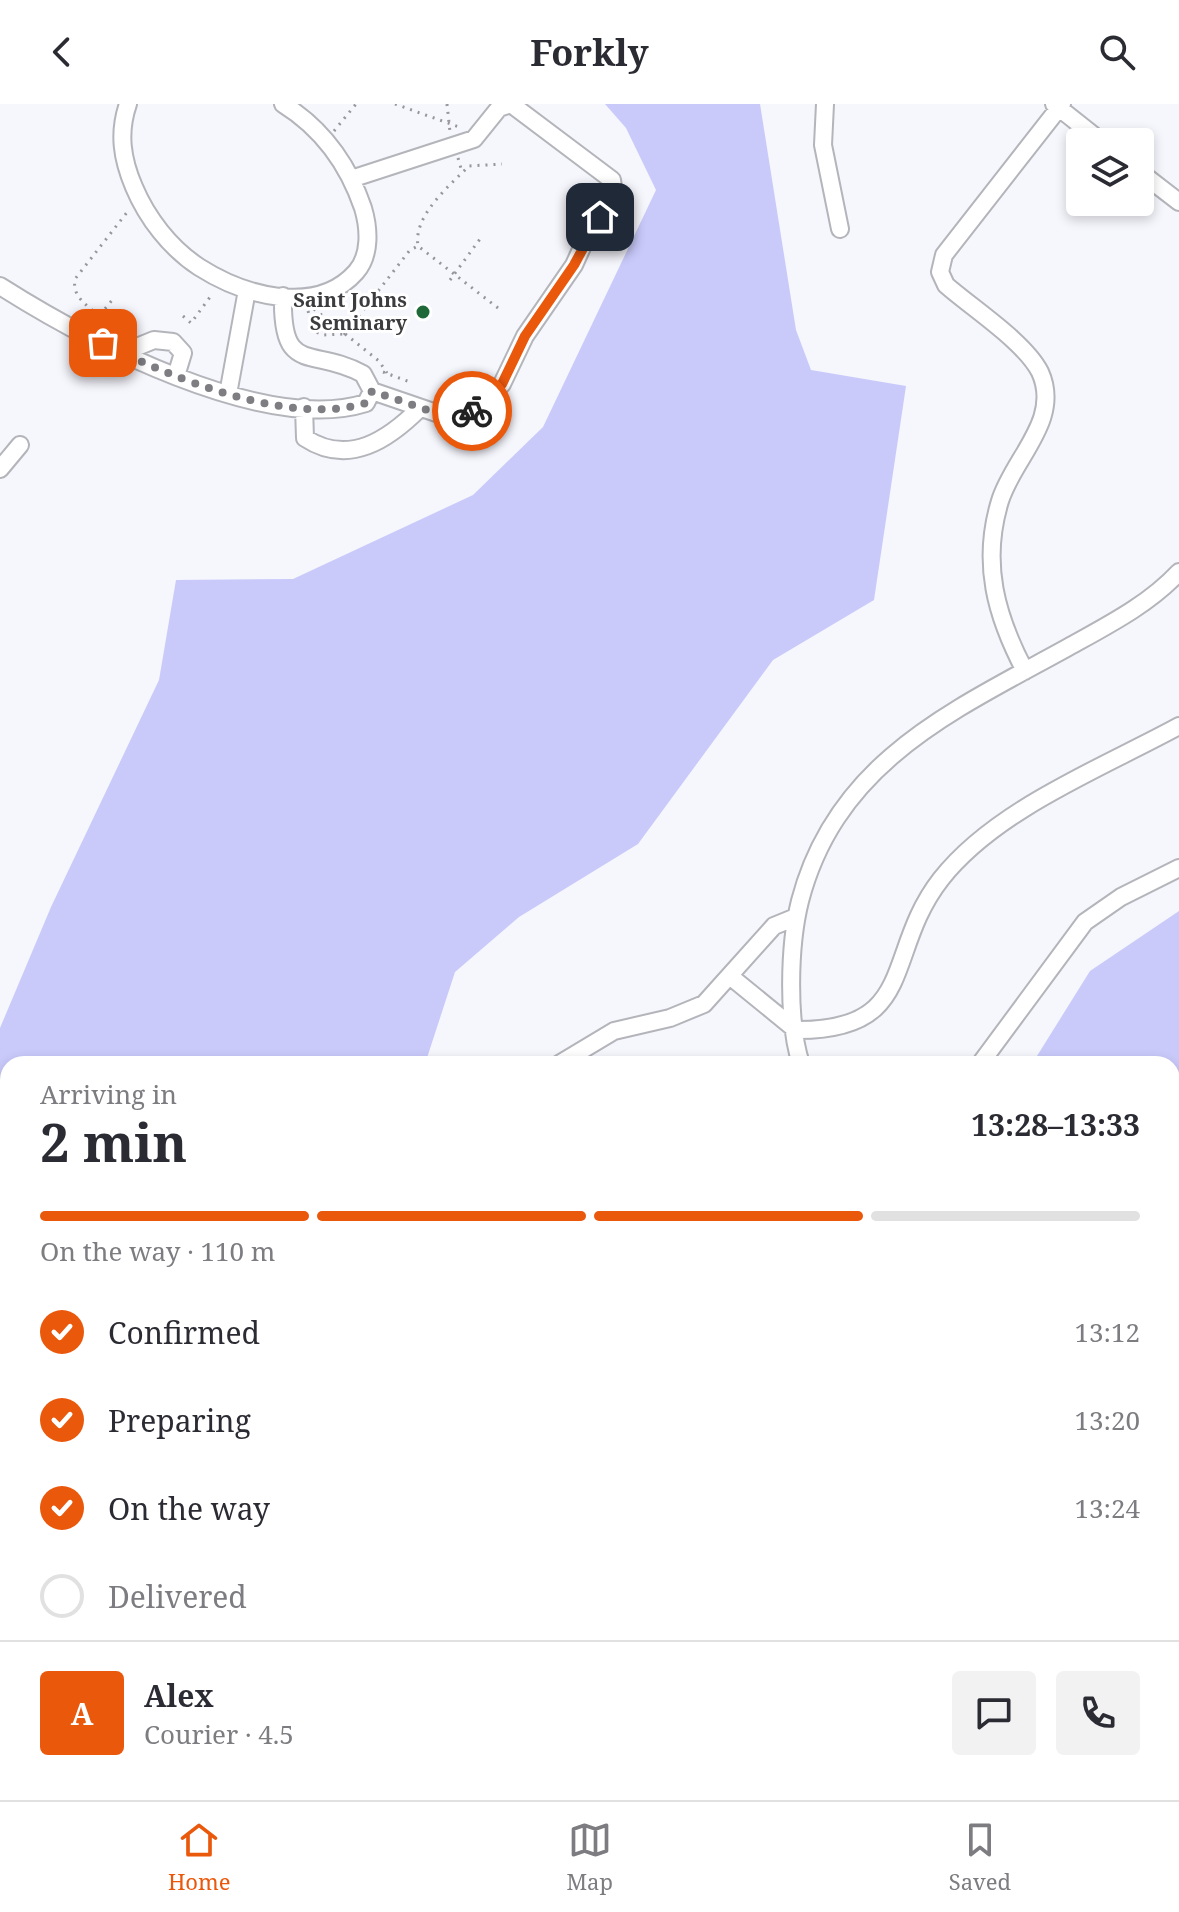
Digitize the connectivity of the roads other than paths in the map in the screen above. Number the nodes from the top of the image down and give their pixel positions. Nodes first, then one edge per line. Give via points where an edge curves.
1 (128, 104) edge
2 (283, 104) edge
3 (825, 104) edge
4 (1058, 105) edge
5 (1085, 128) edge
6 (351, 179) junction
7 (1154, 183) edge
8 (1179, 202) edge
9 (840, 229) dead end
10 (0, 286) edge
11 (247, 290) junction
12 (283, 296) junction
13 (122, 353) junction
14 (176, 376) junction
15 (372, 391) junction
16 (228, 394) junction
17 (296, 407) junction
18 (420, 408) junction
19 (20, 445) dead end
20 (0, 469) edge
21 (1179, 572) edge
22 (1025, 671) junction
23 (1179, 726) edge
24 (1179, 868) edge
25 (796, 917) junction
26 (731, 977) junction
27 (796, 1030) junction
28 (572, 1056) edge
29 (795, 1056) edge
30 (986, 1056) edge

1 - 11 street via 121,138 146,212 192,262
2 - 6 street via 317,130
3 - 9 street via 823,145
4 - 5 street
4 - 22 street via 944,255 940,272 946,285 1027,354 1044,383 1041,423 1005,488 991,544 998,614
6 - 12 street via 367,227 359,269 336,291
6 - 18 street via 476,137 499,108 511,104 612,180 614,194 525,336 502,384 488,400 457,416
7 - 8 street
10 - 13 street
11 - 12 street
11 - 16 street
12 - 15 street via 284,333 293,350 352,368 370,382
13 - 14 street
13 - 14 street via 154,340 173,342 183,353
14 - 16 street
15 - 17 street via 366,403 355,406
15 - 18 street
16 - 17 street
17 - 18 street via 305,438 316,446 354,449 392,435
19 - 20 street
21 - 22 street via 1122,618
22 - 25 street via 918,733 863,782 813,861
23 - 27 street via 1017,813 962,858 921,910 877,1010 844,1025
24 - 30 street via 1085,922
25 - 26 street via 774,926
25 - 27 street
26 - 27 street
26 - 28 street via 704,1004 614,1031
27 - 29 street

